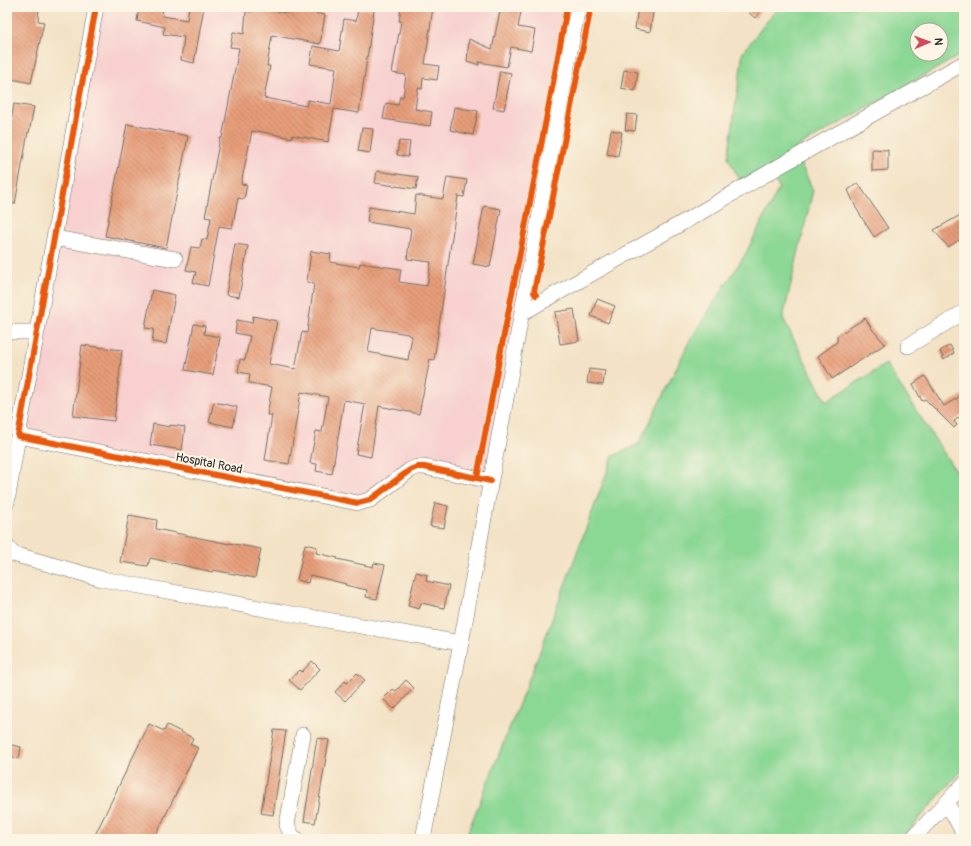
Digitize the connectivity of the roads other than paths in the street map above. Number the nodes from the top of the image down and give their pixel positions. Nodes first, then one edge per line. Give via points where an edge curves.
1 (96, 7) edge
2 (578, 7) edge
3 (962, 69) edge
4 (54, 238) junction
5 (175, 259) dead end
6 (522, 312) junction
7 (964, 312) edge
8 (7, 332) edge
9 (36, 332) junction
10 (908, 346) dead end
11 (18, 436) junction
12 (491, 481) junction
13 (7, 502) edge
14 (7, 547) edge
15 (461, 643) junction
16 (303, 736) dead end
17 (964, 784) edge
18 (947, 802) junction
19 (964, 834) edge
20 (297, 839) edge
21 (423, 839) edge
22 (912, 839) edge

1 - 4 street
2 - 6 street
3 - 6 street via 792,159
4 - 5 street
4 - 9 street
6 - 12 street
7 - 10 street
8 - 9 street
9 - 11 street
11 - 12 street, Hospital Road via 358,503 370,500 417,467
11 - 13 street
12 - 15 street
14 - 15 street via 13,554 102,579
15 - 21 street
16 - 20 street via 287,825 293,838
17 - 18 street
18 - 19 street
18 - 22 street

